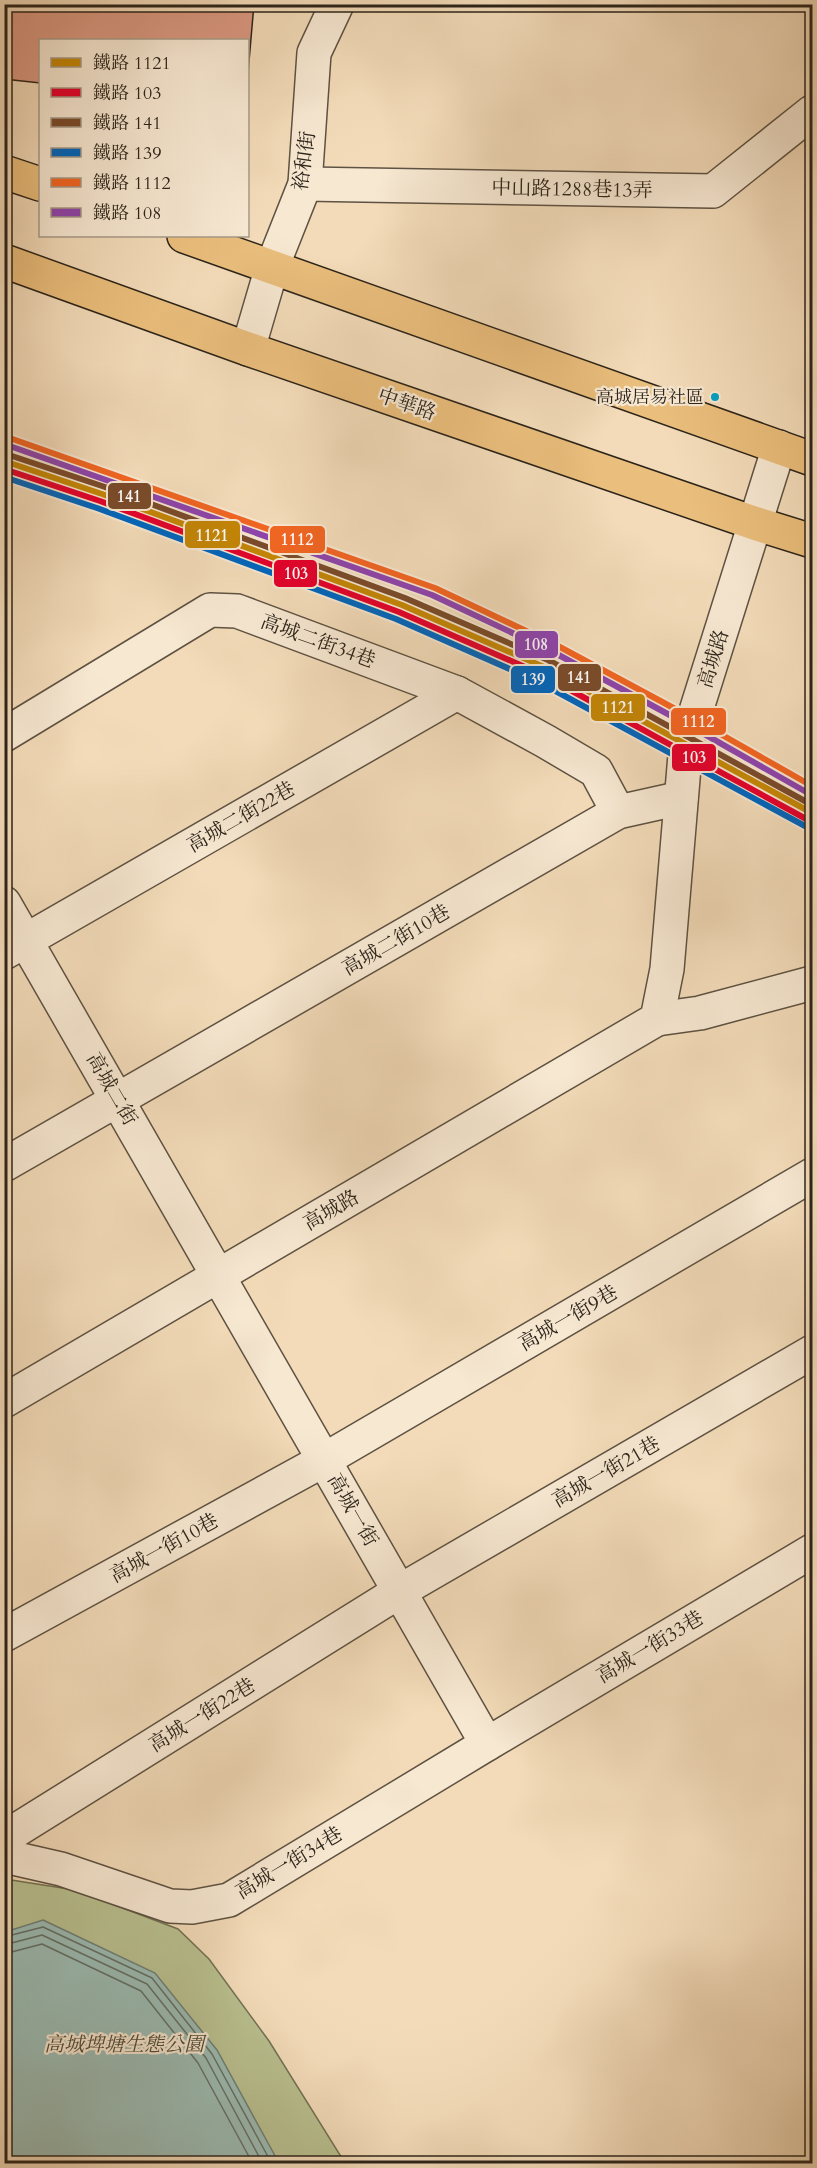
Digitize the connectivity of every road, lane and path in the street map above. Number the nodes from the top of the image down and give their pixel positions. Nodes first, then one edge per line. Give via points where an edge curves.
1 (337, 4) edge
2 (813, 112) edge
3 (4, 172) edge
4 (39, 184) edge
5 (305, 184) junction
6 (186, 237) edge
7 (4, 261) edge
8 (272, 267) junction
9 (248, 350) junction
10 (779, 447) junction
11 (813, 459) edge
12 (754, 523) junction
13 (813, 541) edge
14 (457, 693) junction
15 (4, 735) edge
16 (681, 798) junction
17 (618, 812) junction
18 (4, 903) edge
19 (15, 946) edge
20 (813, 983) edge
21 (657, 1019) junction
22 (118, 1100) junction
23 (4, 1165) edge
24 (813, 1175) edge
25 (218, 1276) junction
26 (813, 1352) edge
27 (4, 1401) edge
28 (324, 1460) junction
29 (813, 1551) edge
30 (400, 1591) junction
31 (4, 1635) edge
32 (487, 1743) junction
33 (4, 1838) edge
34 (4, 1856) edge

1 - 5 street, 裕和街 via 314,53
2 - 5 street, 中山路1288巷13弄 via 713,191
3 - 4 main road
5 - 8 street, 裕和街
6 - 8 main road
7 - 9 main road, 中華路
8 - 9 street, 裕和街
8 - 10 main road
9 - 12 main road, 中華路
10 - 11 main road
10 - 12 street, 高城路
12 - 13 main road, 中華路
12 - 16 street, 高城路 via 686,743
14 - 15 street, 高城二街34巷 via 237,611 210,609
14 - 17 street, 高城二街34巷 via 596,771
14 - 19 street, 高城二街22巷
16 - 17 street, 高城二街10巷
16 - 21 street, 高城路 via 667,969
17 - 22 street, 高城二街10巷
18 - 19 street, 高城二街
19 - 22 street, 高城二街
20 - 21 street, 高城路 via 700,1013
21 - 25 street, 高城路
22 - 23 street, 高城二街10巷
22 - 25 street, 高城二街
24 - 28 street, 高城一街9巷
25 - 27 street, 高城路
25 - 28 street, 高城一街
26 - 30 street, 高城一街21巷
28 - 30 street, 高城一街
28 - 31 street, 高城一街10巷
29 - 32 street, 高城一街33巷
30 - 32 street, 高城一街
30 - 33 street, 高城一街22巷
32 - 34 street, 高城一街34巷 via 229,1900 192,1907 170,1905 61,1869

